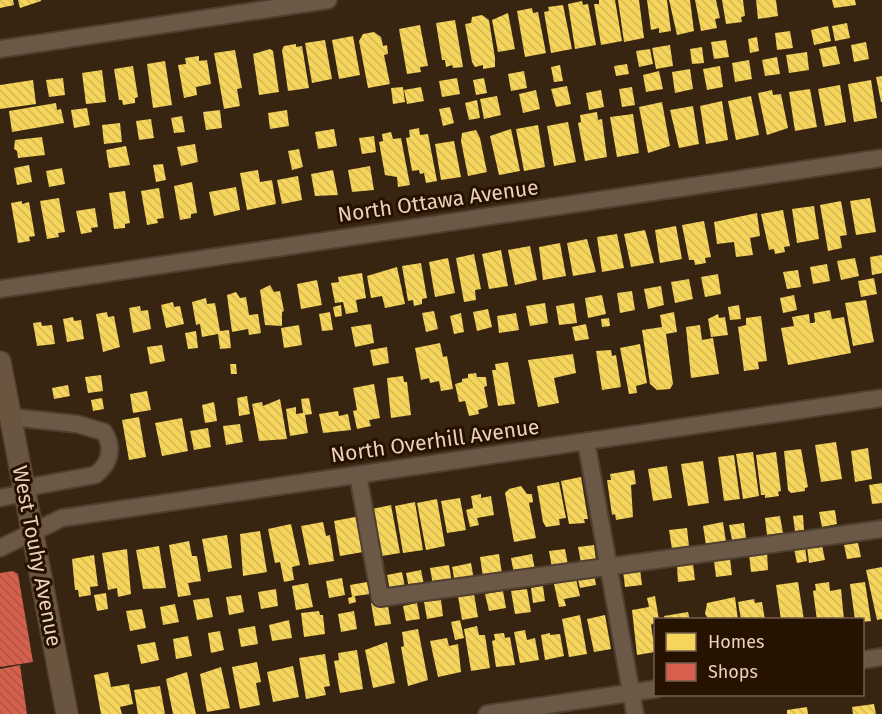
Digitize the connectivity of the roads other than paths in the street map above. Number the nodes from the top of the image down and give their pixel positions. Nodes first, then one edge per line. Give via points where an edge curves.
1 (328, 0) edge
2 (0, 49) edge
3 (882, 158) edge
4 (0, 289) edge
5 (0, 362) edge
6 (882, 398) edge
7 (10, 417) junction
8 (586, 441) junction
9 (358, 475) junction
10 (25, 491) junction
11 (0, 498) edge
12 (882, 529) edge
13 (33, 533) junction
14 (0, 548) edge
15 (609, 568) junction
16 (882, 657) edge
17 (864, 660) edge
18 (654, 689) edge
19 (631, 693) junction
20 (67, 714) edge
21 (487, 714) edge
22 (635, 714) edge

1 - 2 street
3 - 4 street, North Ottawa Avenue
5 - 7 main road, West Touhy Avenue
6 - 8 street, North Overhill Avenue
7 - 10 main road, West Touhy Avenue
7 - 10 street via 77,424 104,432 109,441 109,458 95,475
8 - 9 street, North Overhill Avenue
8 - 15 street
9 - 13 street, North Overhill Avenue via 62,518
9 - 15 street via 380,598
10 - 11 street
10 - 13 main road, West Touhy Avenue
12 - 15 street
13 - 14 street, North Overhill Avenue
13 - 20 main road, West Touhy Avenue
15 - 19 street
16 - 17 street
18 - 19 street
19 - 21 street
19 - 22 street

